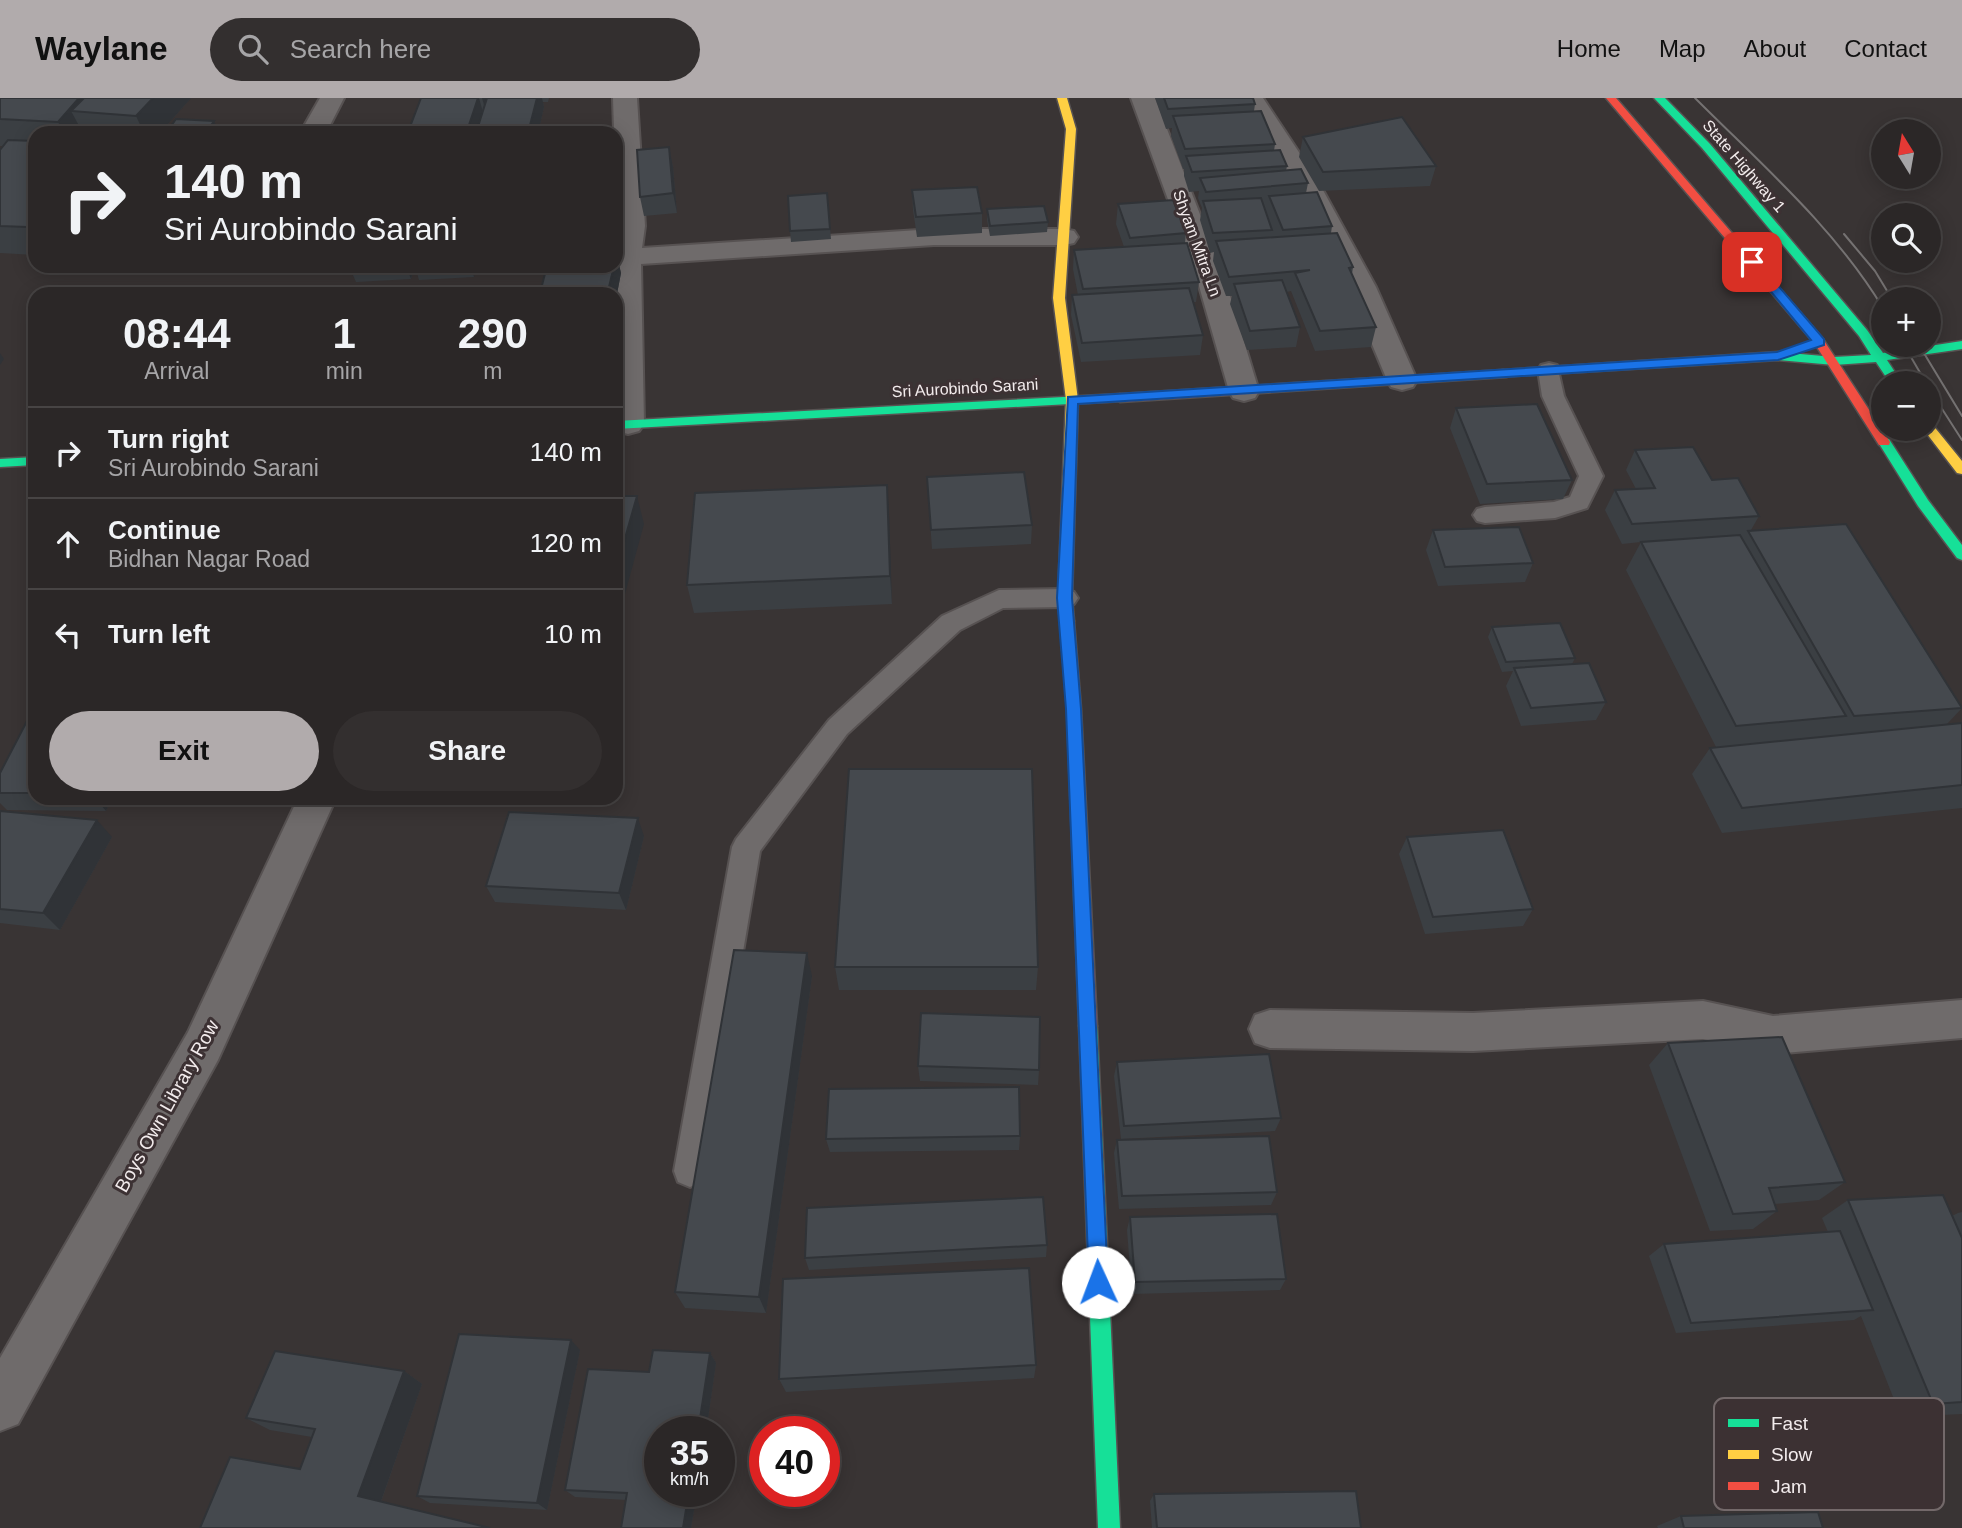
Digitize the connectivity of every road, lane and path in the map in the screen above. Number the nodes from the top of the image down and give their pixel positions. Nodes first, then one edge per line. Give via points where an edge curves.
1 (332, 98) edge
2 (625, 98) edge
3 (1062, 98) edge
4 (1143, 98) edge
5 (1251, 98) edge
6 (1611, 98) edge
7 (1659, 98) edge
8 (317, 126) edge
9 (623, 226) edge
10 (1065, 237) junction
11 (627, 257) junction
12 (1871, 332) edge
13 (1863, 333) junction
14 (1819, 342) junction
15 (1962, 345) edge
16 (1778, 356) junction
17 (1878, 358) junction
18 (1834, 361) junction
19 (1549, 370) junction
20 (1887, 371) edge
21 (1402, 380) junction
22 (623, 391) edge
23 (1244, 391) junction
24 (1072, 400) junction
25 (623, 425) edge
26 (1939, 441) edge
27 (28, 461) edge
28 (0, 463) edge
29 (1962, 470) edge
30 (1485, 515) dead end
31 (1962, 555) edge
32 (1065, 598) junction
33 (314, 805) edge
34 (1962, 1019) edge
35 (1270, 1029) dead end
36 (690, 1171) dead end
37 (0, 1406) edge
38 (1109, 1528) edge

1 - 8 street
2 - 9 street
3 - 10 main road via 1071,129
4 - 23 street, Shyam Mitra Ln via 1211,279
5 - 21 street via 1305,181 1362,286
6 - 14 main road
7 - 13 main road, State Highway 1 via 1706,146
9 - 11 street
10 - 11 street via 934,237
10 - 24 main road via 1059,298
11 - 22 street
12 - 13 main road
13 - 14 main road
13 - 17 main road, State Highway 1
14 - 16 main road
14 - 18 main road
15 - 17 main road
16 - 18 main road
16 - 19 main road, Sri Aurobindo Sarani
17 - 18 main road
17 - 20 main road, State Highway 1
18 - 31 main road via 1923,503
19 - 21 main road, Sri Aurobindo Sarani
19 - 30 lane via 1553,396 1591,476 1579,502 1555,510
21 - 23 main road, Sri Aurobindo Sarani
23 - 24 main road, Sri Aurobindo Sarani
24 - 25 main road, Sri Aurobindo Sarani
24 - 32 main road
26 - 29 main road
27 - 28 main road
32 - 36 lane via 999,599 951,623 838,727 746,847
32 - 38 main road via 1074,709
33 - 37 street, Boys Own Library Row via 203,1046
34 - 35 street via 1773,1035 1703,1020 1474,1032

